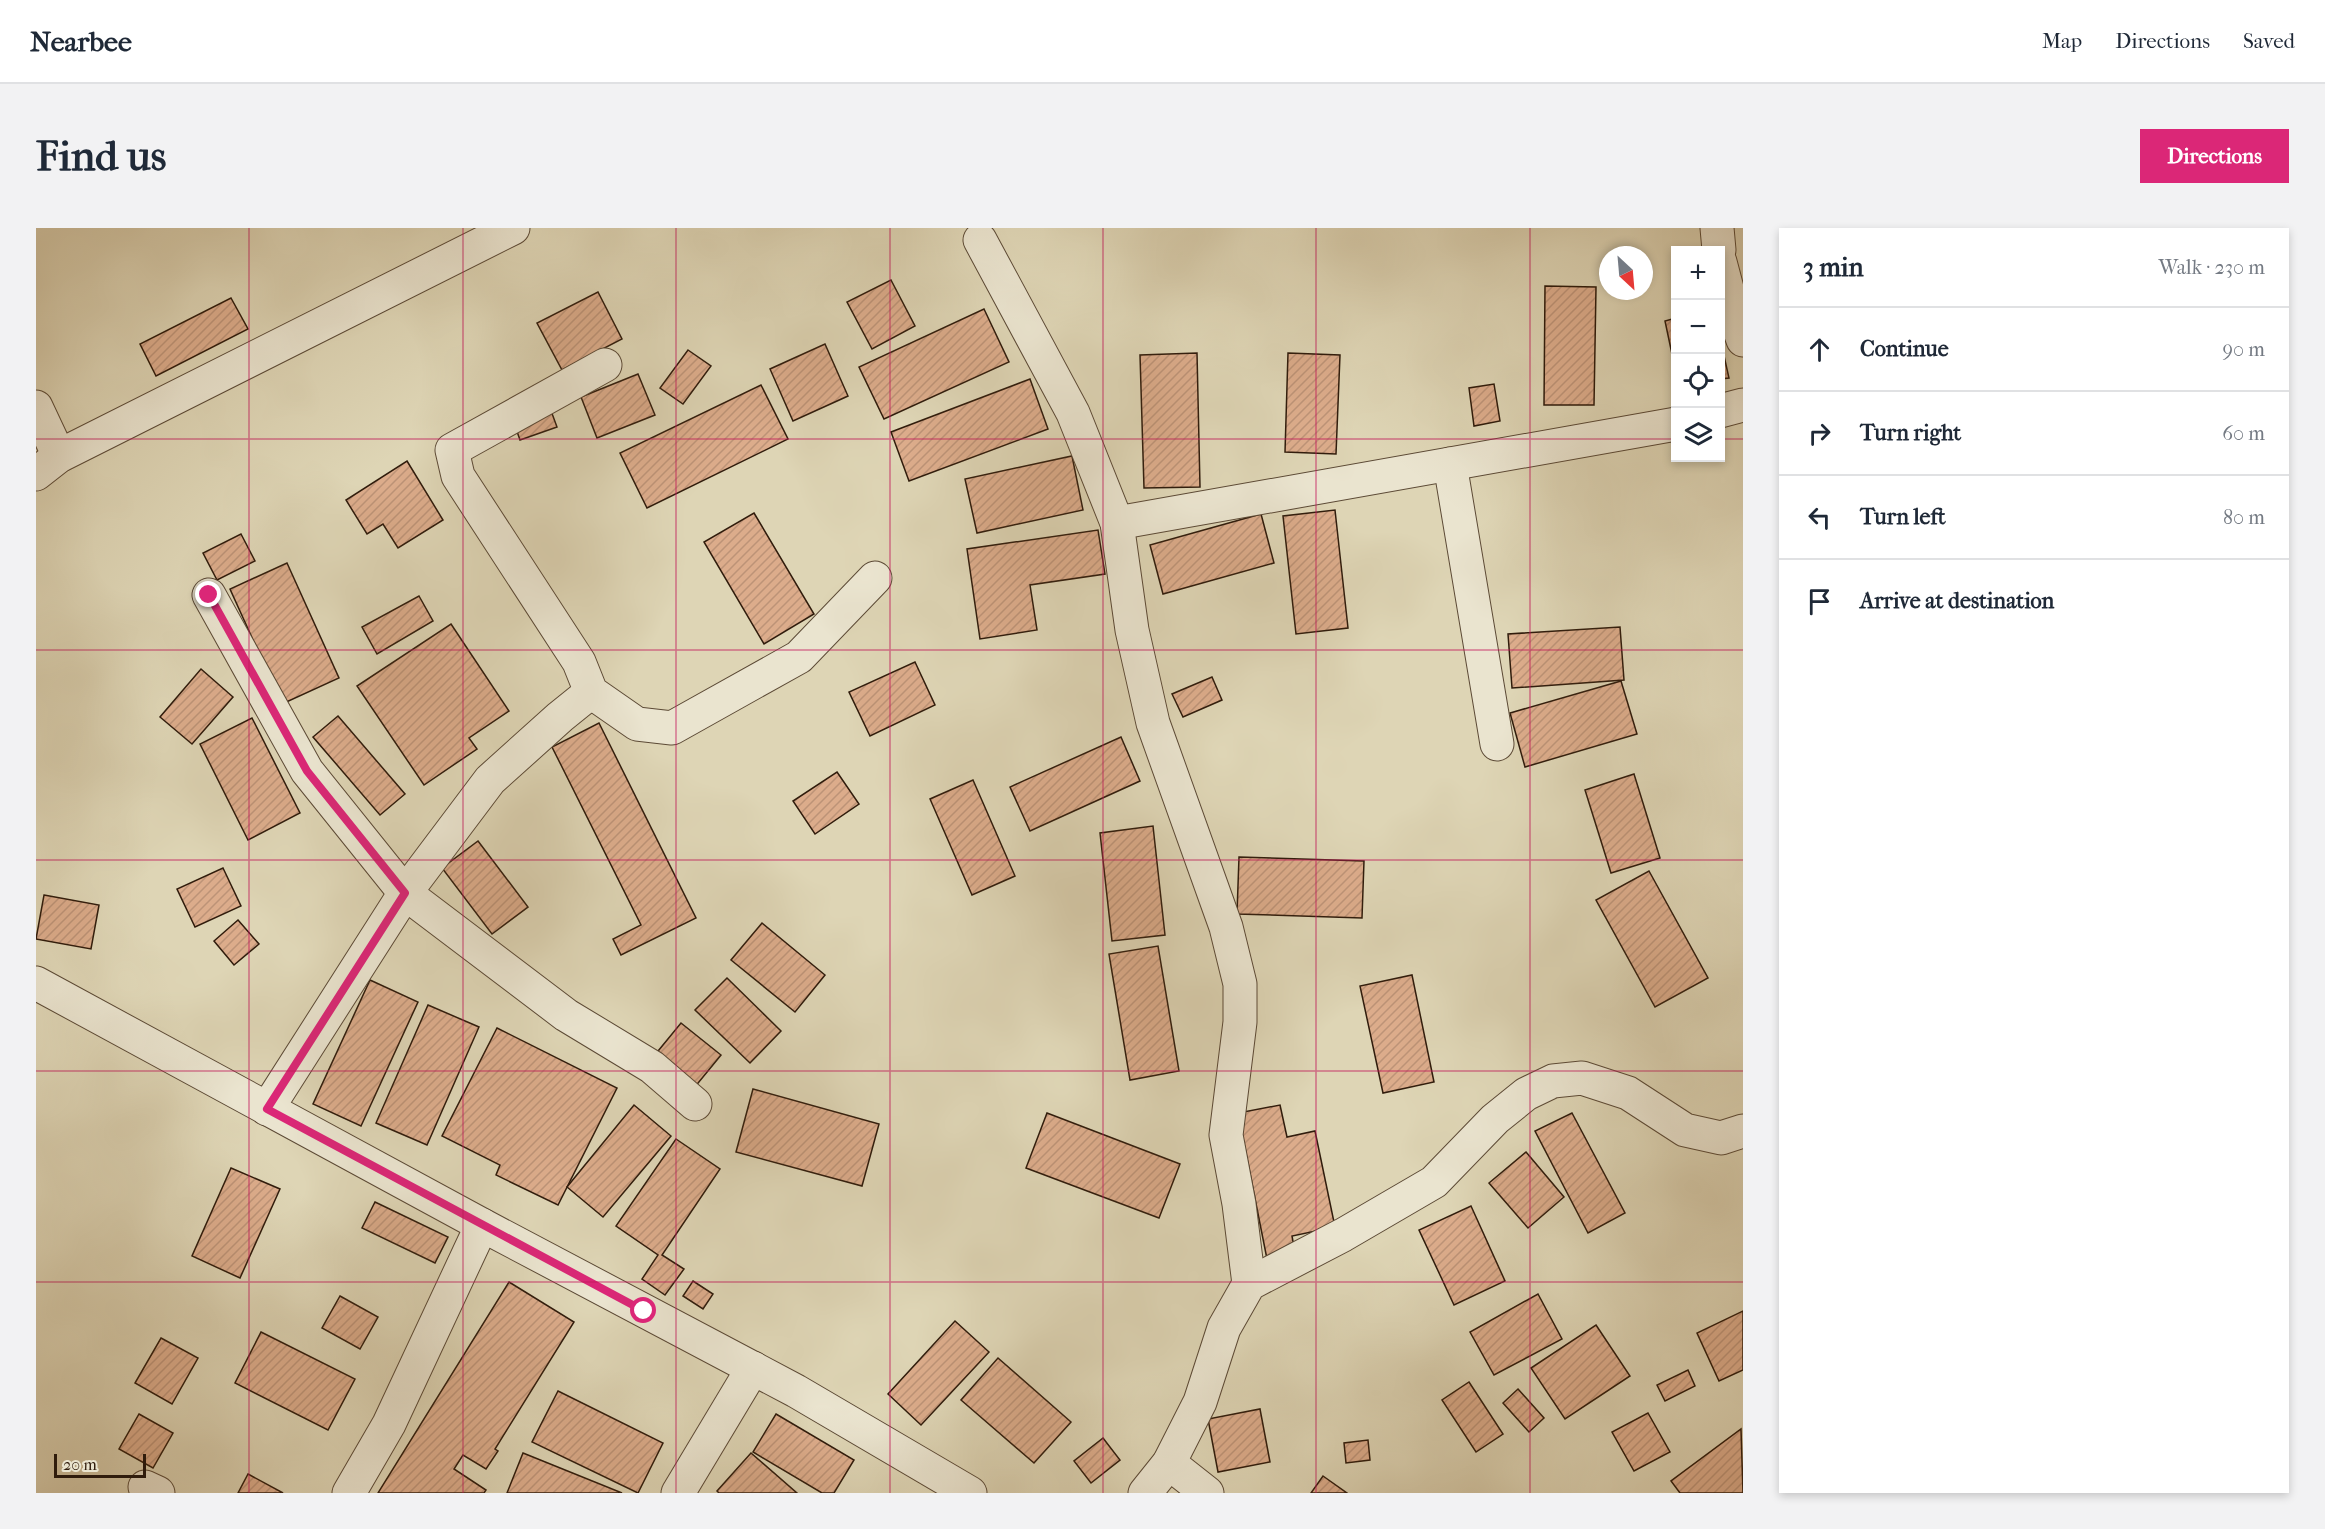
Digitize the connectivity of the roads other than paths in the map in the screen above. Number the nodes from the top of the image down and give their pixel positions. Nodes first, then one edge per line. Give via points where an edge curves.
1 (513, 228) edge
2 (1717, 228) edge
3 (980, 240) dead end
4 (1719, 246) edge
5 (1725, 281) edge
6 (1743, 340) edge
7 (605, 365) dead end
8 (1743, 405) edge
9 (36, 407) edge
10 (1725, 410) edge
11 (1671, 425) edge
12 (1450, 464) junction
13 (47, 465) edge
14 (1117, 522) junction
15 (875, 578) dead end
16 (209, 595) dead end
17 (591, 693) junction
18 (1497, 744) dead end
19 (405, 893) junction
20 (36, 983) edge
21 (695, 1104) dead end
22 (267, 1109) junction
23 (1743, 1131) edge
24 (482, 1226) junction
25 (1250, 1284) junction
26 (753, 1368) junction
27 (1169, 1462) junction
28 (349, 1493) edge
29 (678, 1493) edge
30 (970, 1493) edge
31 (1145, 1493) edge
32 (1208, 1493) edge

1 - 13 street
2 - 4 street
3 - 14 street via 1073,413
5 - 6 street
7 - 17 street via 452,450 458,476 579,662
8 - 10 street
9 - 13 street
11 - 12 street
12 - 14 street
12 - 18 street
14 - 25 street via 1132,630 1153,723 1226,927 1240,984 1240,1022 1226,1135
15 - 17 street via 799,657 672,728 637,724
16 - 19 street via 307,771
17 - 19 street via 490,780
19 - 21 street via 566,1015 652,1067
19 - 22 street
20 - 22 street
22 - 24 street
23 - 25 street via 1721,1138 1685,1130 1628,1093 1582,1078 1553,1081 1526,1094 1495,1119 1434,1182
24 - 26 street
24 - 28 street via 389,1424
25 - 27 street via 1224,1328 1200,1402
26 - 29 street
26 - 30 street
27 - 31 street
27 - 32 street

